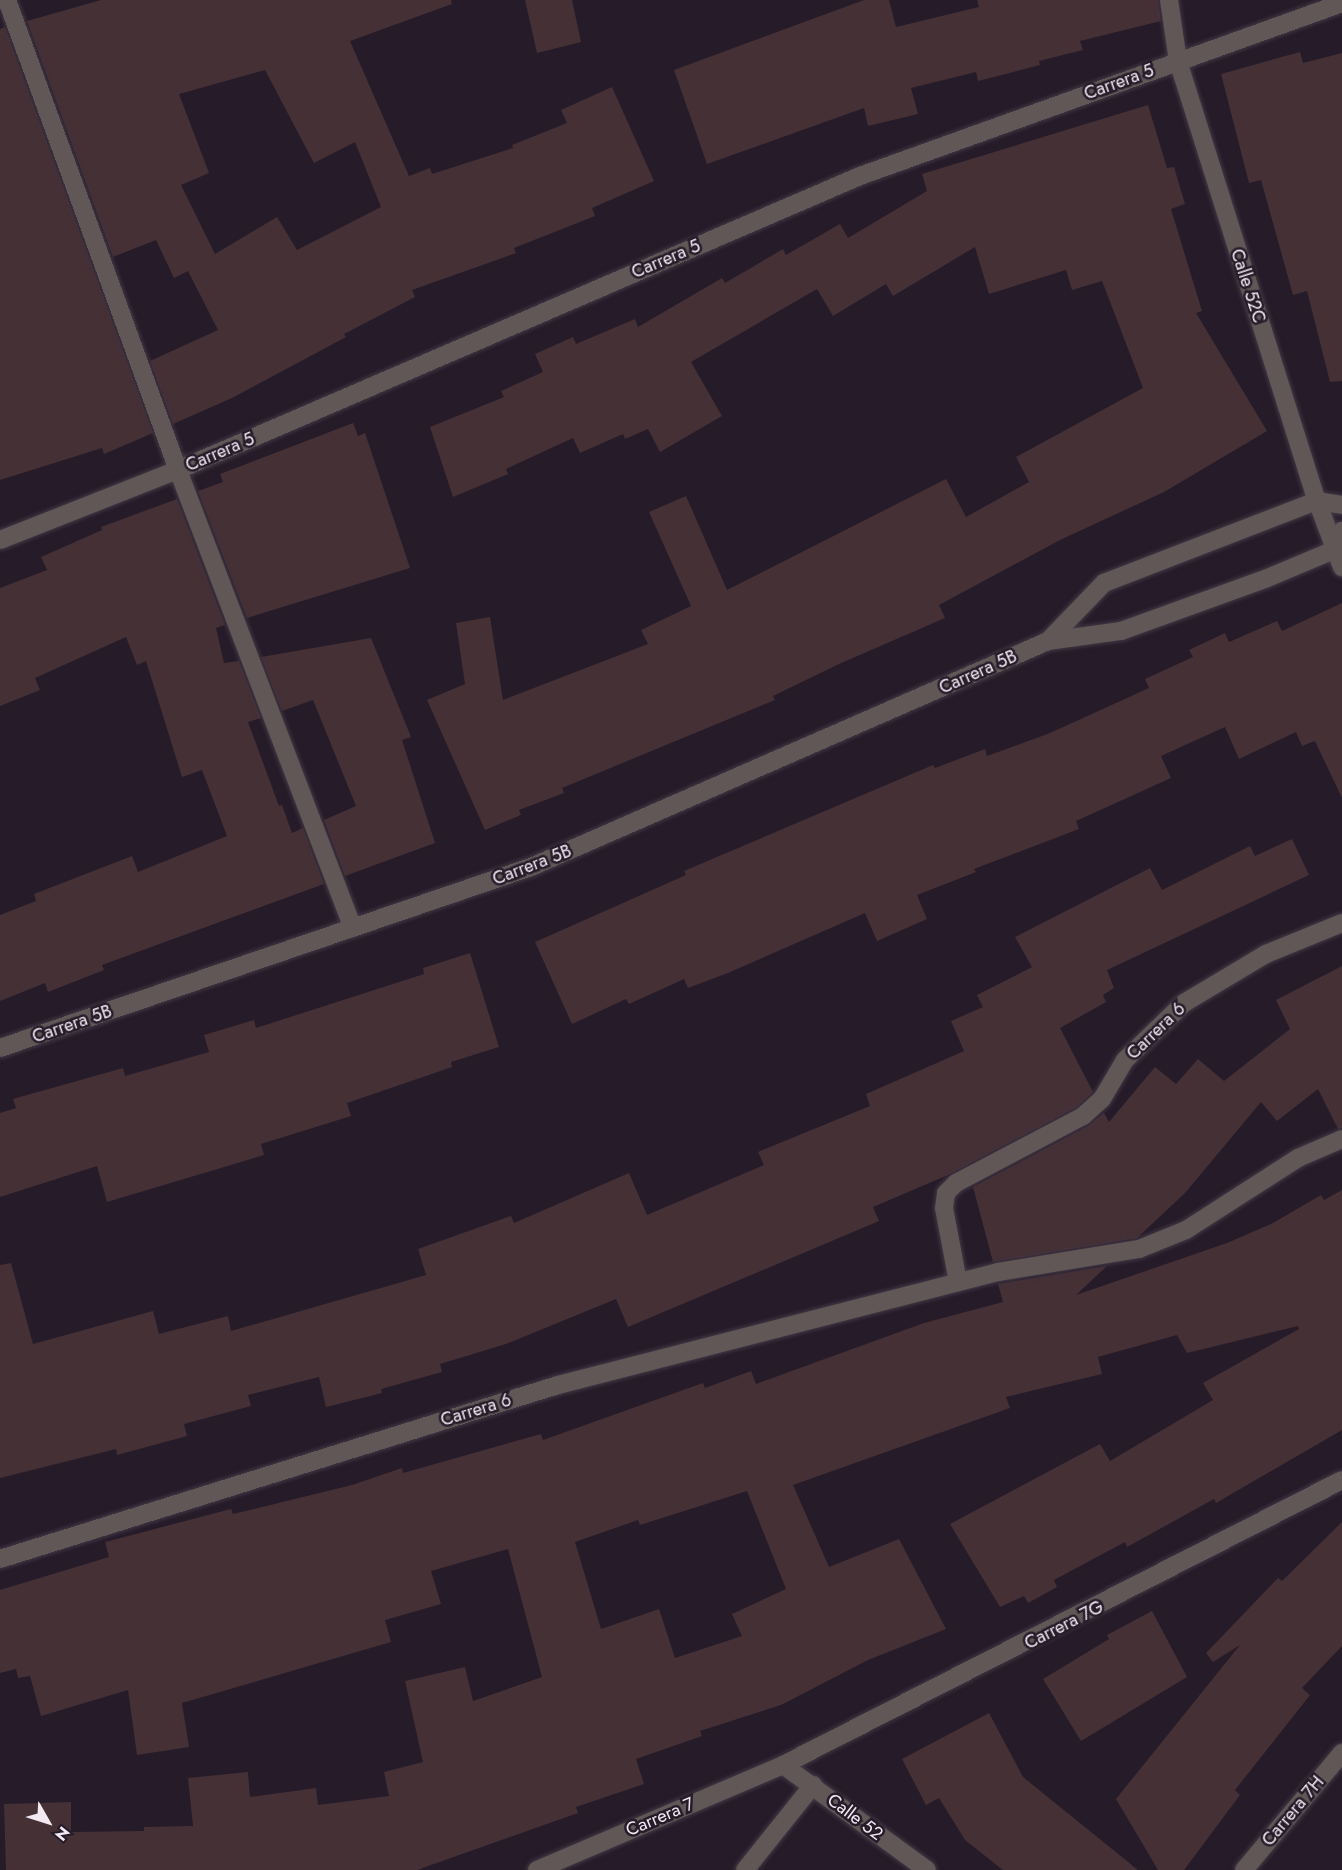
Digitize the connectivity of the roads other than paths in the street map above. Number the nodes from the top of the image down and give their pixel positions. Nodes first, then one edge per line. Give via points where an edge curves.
1 (7, 0) edge
2 (1169, 0) edge
3 (1342, 3) edge
4 (1178, 61) junction
5 (178, 470) junction
6 (1317, 501) junction
7 (1342, 505) edge
8 (1342, 531) edge
9 (0, 540) edge
10 (1334, 550) junction
11 (1342, 567) edge
12 (1048, 641) junction
13 (1342, 923) edge
14 (353, 928) junction
15 (0, 1048) edge
16 (1342, 1139) edge
17 (958, 1282) junction
18 (1342, 1480) edge
19 (0, 1559) edge
20 (1342, 1753) edge
21 (783, 1765) junction
22 (813, 1785) junction
23 (537, 1870) edge
24 (745, 1870) edge
25 (927, 1870) edge
26 (1244, 1870) edge

1 - 5 street
2 - 4 street, Calle 52C
3 - 4 street, Carrera 5
4 - 5 street, Carrera 5 via 860,176
4 - 6 street, Calle 52C
5 - 9 street, Carrera 5
5 - 14 street
6 - 7 street
6 - 10 street, Calle 52C
6 - 12 street, Carrera 5B via 1104,583
8 - 10 street
10 - 11 street, Calle 52C
10 - 12 street, Carrera 5B via 1121,631
12 - 14 street, Carrera 5B via 531,867
13 - 17 street, Carrera 6 via 1266,954 1184,1003 1125,1060 1102,1099 1083,1116 956,1183 946,1193 944,1208
14 - 15 street, Carrera 5B
16 - 17 street, Carrera 6 via 1298,1158 1186,1230 1139,1249
17 - 19 street, Carrera 6 via 558,1385
18 - 21 street, Carrera 7G
20 - 26 street, Carrera 7H
21 - 22 street, Calle 52
21 - 23 street, Carrera 7
22 - 24 street
22 - 25 street, Calle 52

